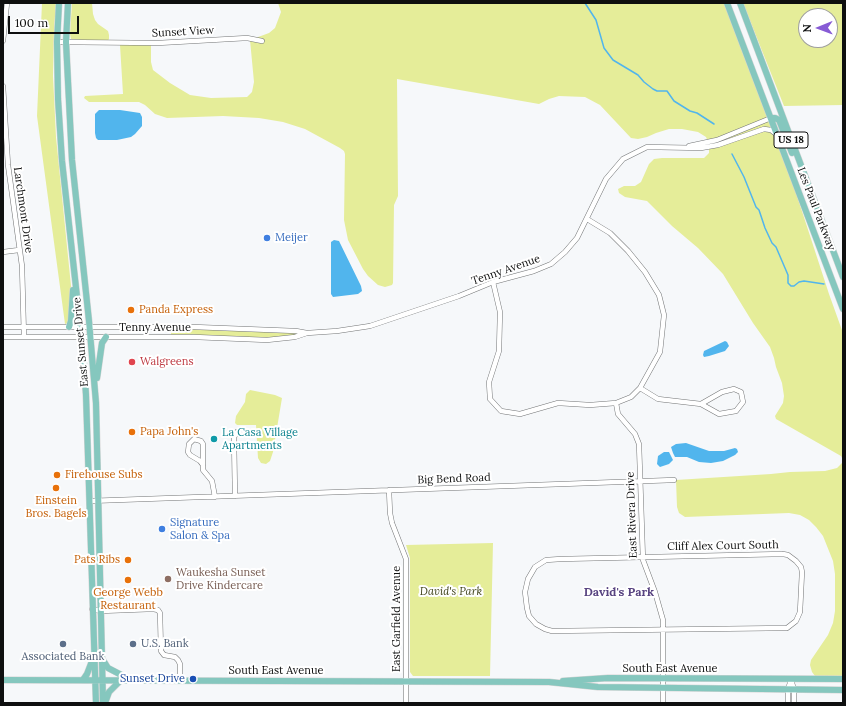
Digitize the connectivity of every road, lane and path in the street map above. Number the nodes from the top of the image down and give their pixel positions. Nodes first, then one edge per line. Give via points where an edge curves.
1 (7, 3) edge
2 (59, 3) edge
3 (68, 3) edge
4 (727, 3) edge
5 (740, 3) edge
6 (3, 41) edge
7 (262, 41) dead end
8 (57, 42) junction
9 (66, 42) junction
10 (3, 86) edge
11 (771, 118) junction
12 (4, 122) edge
13 (778, 136) junction
14 (681, 148) junction
15 (72, 160) junction
16 (62, 161) junction
17 (819, 213) junction
18 (587, 219) junction
19 (19, 250) junction
20 (3, 252) edge
21 (843, 277) edge
22 (75, 281) junction
23 (493, 282) junction
24 (843, 309) edge
25 (3, 327) edge
26 (24, 327) junction
27 (52, 327) junction
28 (69, 327) junction
29 (80, 327) junction
30 (90, 327) junction
31 (171, 327) junction
32 (236, 329) junction
33 (307, 333) junction
34 (3, 337) edge
35 (24, 337) junction
36 (52, 337) junction
37 (82, 337) junction
38 (91, 337) junction
39 (106, 337) junction
40 (171, 337) junction
41 (236, 339) junction
42 (95, 386) junction
43 (640, 388) junction
44 (616, 403) junction
45 (701, 404) junction
46 (237, 432) dead end
47 (203, 465) junction
48 (674, 480) dead end
49 (640, 481) junction
50 (389, 490) junction
51 (235, 496) junction
52 (215, 497) junction
53 (89, 501) junction
54 (99, 501) junction
55 (642, 557) junction
56 (92, 609) junction
57 (101, 611) junction
58 (664, 630) junction
59 (94, 653) junction
60 (102, 659) junction
61 (663, 678) junction
62 (843, 679) edge
63 (3, 680) edge
64 (83, 680) junction
65 (95, 680) junction
66 (102, 680) junction
67 (121, 680) junction
68 (132, 680) junction
69 (180, 680) junction
70 (791, 680) junction
71 (406, 682) junction
72 (549, 682) junction
73 (663, 688) junction
74 (791, 689) junction
75 (843, 690) edge
76 (96, 703) edge
77 (104, 703) edge
78 (406, 703) edge
79 (663, 703) edge
80 (788, 703) edge
81 (794, 703) edge

1 - 6 street
2 - 8 main road, East Sunset Drive
3 - 9 main road, East Sunset Drive
4 - 11 main road, Les Paul Parkway / US 18
5 - 17 main road, Les Paul Parkway / US 18
7 - 9 street, Sunset View via 247,38 158,43
8 - 9 street, Sunset View
8 - 16 main road, East Sunset Drive
9 - 15 main road, East Sunset Drive
10 - 12 street, Larchmont Drive
11 - 13 main road, Les Paul Parkway / US 18
11 - 14 street, Tenny Avenue via 717,140
11 - 17 main road via 778,120
12 - 19 street, Larchmont Drive
13 - 14 street, Tenny Avenue via 771,130 764,129 718,145
13 - 24 main road, Les Paul Parkway / US 18
14 - 18 street, Tenny Avenue via 648,147 623,159 606,179
15 - 16 street
15 - 30 main road, East Sunset Drive
16 - 22 main road, East Sunset Drive
17 - 21 main road, Les Paul Parkway / US 18
18 - 23 street, Tenny Avenue via 578,238 551,264
18 - 43 street via 610,232 628,251 659,295 664,315 660,352
19 - 20 street
19 - 26 street, Larchmont Drive
22 - 28 main road
22 - 29 main road, East Sunset Drive
23 - 33 street, Tenny Avenue via 376,324
23 - 44 street via 500,312 499,351 489,382 490,399 501,411 520,414 558,403
25 - 26 street, Tenny Avenue
26 - 27 street, Tenny Avenue
26 - 35 street, Larchmont Drive
27 - 28 street, Tenny Avenue
27 - 36 street
28 - 29 street, Tenny Avenue
29 - 30 street, Tenny Avenue
29 - 37 main road, East Sunset Drive
30 - 31 street, Tenny Avenue
30 - 38 main road, East Sunset Drive
31 - 32 street, Tenny Avenue
31 - 40 street
32 - 33 street, Tenny Avenue via 296,330
32 - 41 street
33 - 41 street, Tenny Avenue via 295,338
34 - 35 street, Tenny Avenue
35 - 36 street, Tenny Avenue
36 - 37 street, Tenny Avenue
37 - 38 street, Tenny Avenue
37 - 53 main road, East Sunset Drive
38 - 39 street, Tenny Avenue
38 - 42 main road, East Sunset Drive
39 - 40 street, Tenny Avenue
39 - 42 main road via 102,343
40 - 41 street, Tenny Avenue
42 - 54 main road, East Sunset Drive
43 - 44 street via 631,397
43 - 45 street via 658,399
44 - 49 street, East Rivera Drive via 618,414 635,434 639,444
45 - 45 street via 719,414 736,412 743,402 741,392 734,389 722,392
46 - 51 street via 234,437
47 - 47 street via 203,444 194,439 189,444 188,452
47 - 52 street via 212,481
48 - 49 street, Big Bend Road
49 - 50 street, Big Bend Road
49 - 55 street, East Rivera Drive
50 - 51 street, Big Bend Road
50 - 71 street, East Garfield Avenue via 392,523 406,559
51 - 52 street, Big Bend Road
52 - 54 street, Big Bend Road
53 - 54 street, Big Bend Road
53 - 56 main road, East Sunset Drive
54 - 57 main road, East Sunset Drive
55 - 58 street, East Rivera Drive via 660,605
55 - 58 street via 546,560 532,570 528,579 525,592 526,608 536,624 552,631
55 - 58 street, Cliff Alex Court South via 783,554 794,559 801,567 800,612 796,621 787,628
56 - 57 street
56 - 59 main road, East Sunset Drive
57 - 60 main road, East Sunset Drive
57 - 69 street via 158,610 161,651 178,660
58 - 61 street, East Rivera Drive
59 - 64 main road
59 - 65 main road, East Sunset Drive
60 - 66 main road, East Sunset Drive
60 - 68 main road via 108,668
61 - 70 main road, South East Avenue
61 - 72 main road, South East Avenue
61 - 73 street, East Rivera Drive
62 - 70 main road, South East Avenue
63 - 64 main road, South East Avenue
64 - 65 main road, South East Avenue
65 - 66 main road, South East Avenue
65 - 76 main road, East Sunset Drive
66 - 67 main road, South East Avenue
66 - 77 main road, East Sunset Drive
67 - 68 main road, South East Avenue
67 - 77 main road via 109,692
68 - 69 main road, South East Avenue
69 - 71 main road, South East Avenue
70 - 74 street
71 - 72 main road, South East Avenue
71 - 78 street, East Garfield Avenue
72 - 73 main road, South East Avenue via 598,687
73 - 74 main road, South East Avenue
73 - 79 street, East Rivera Drive
74 - 75 main road, South East Avenue
74 - 80 street
74 - 81 street

